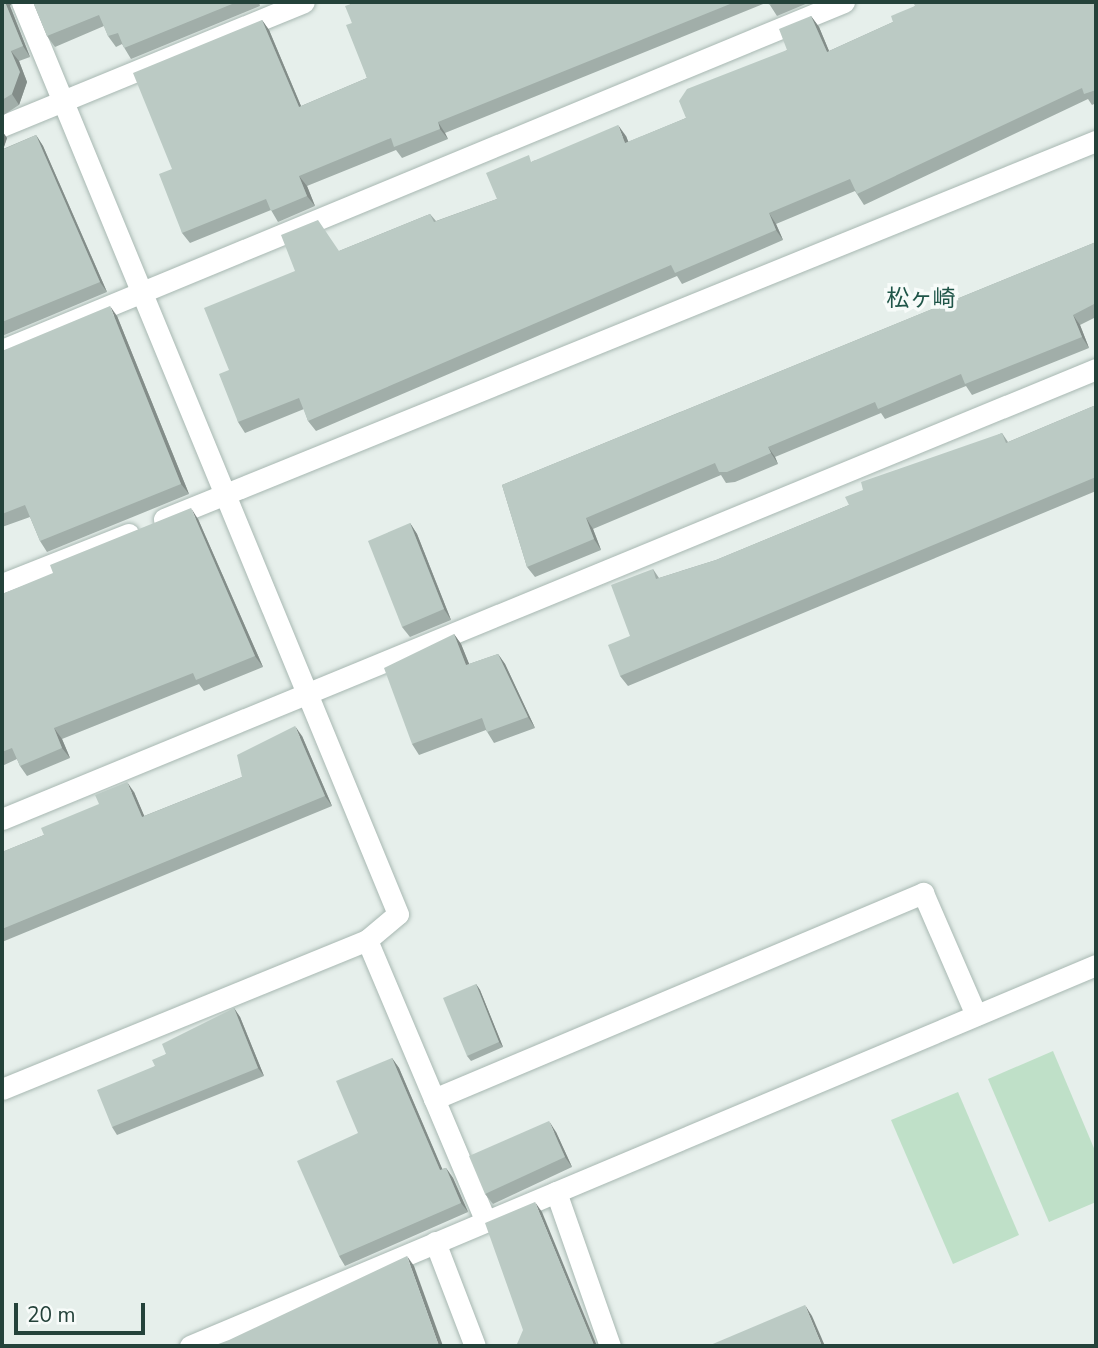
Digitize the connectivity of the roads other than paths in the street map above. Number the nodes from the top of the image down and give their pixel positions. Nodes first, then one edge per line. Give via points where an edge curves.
1 (22, 2) edge
2 (304, 2) edge
3 (844, 2) edge
4 (62, 102) junction
5 (2, 126) edge
6 (1096, 141) edge
7 (142, 293) junction
8 (2, 350) edge
9 (1096, 369) edge
10 (227, 494) junction
11 (2, 584) edge
12 (306, 693) junction
13 (2, 819) edge
14 (367, 940) junction
15 (1096, 965) edge
16 (976, 1015) junction
17 (2, 1089) edge
18 (434, 1099) junction
19 (556, 1192) junction
20 (485, 1220) junction
21 (435, 1242) junction
22 (190, 1346) edge
23 (473, 1346) edge
24 (610, 1346) edge

1 - 4 street
2 - 4 street
3 - 7 street
4 - 5 street
4 - 7 street
6 - 10 street
7 - 8 street
7 - 10 street
9 - 12 street
10 - 11 street
10 - 12 street
12 - 13 street
12 - 14 street via 398,914
14 - 17 street
14 - 18 street
15 - 16 street
16 - 18 street via 923,893
16 - 19 street
18 - 20 street
19 - 20 street
19 - 24 street
20 - 21 street
21 - 22 street
21 - 23 street

